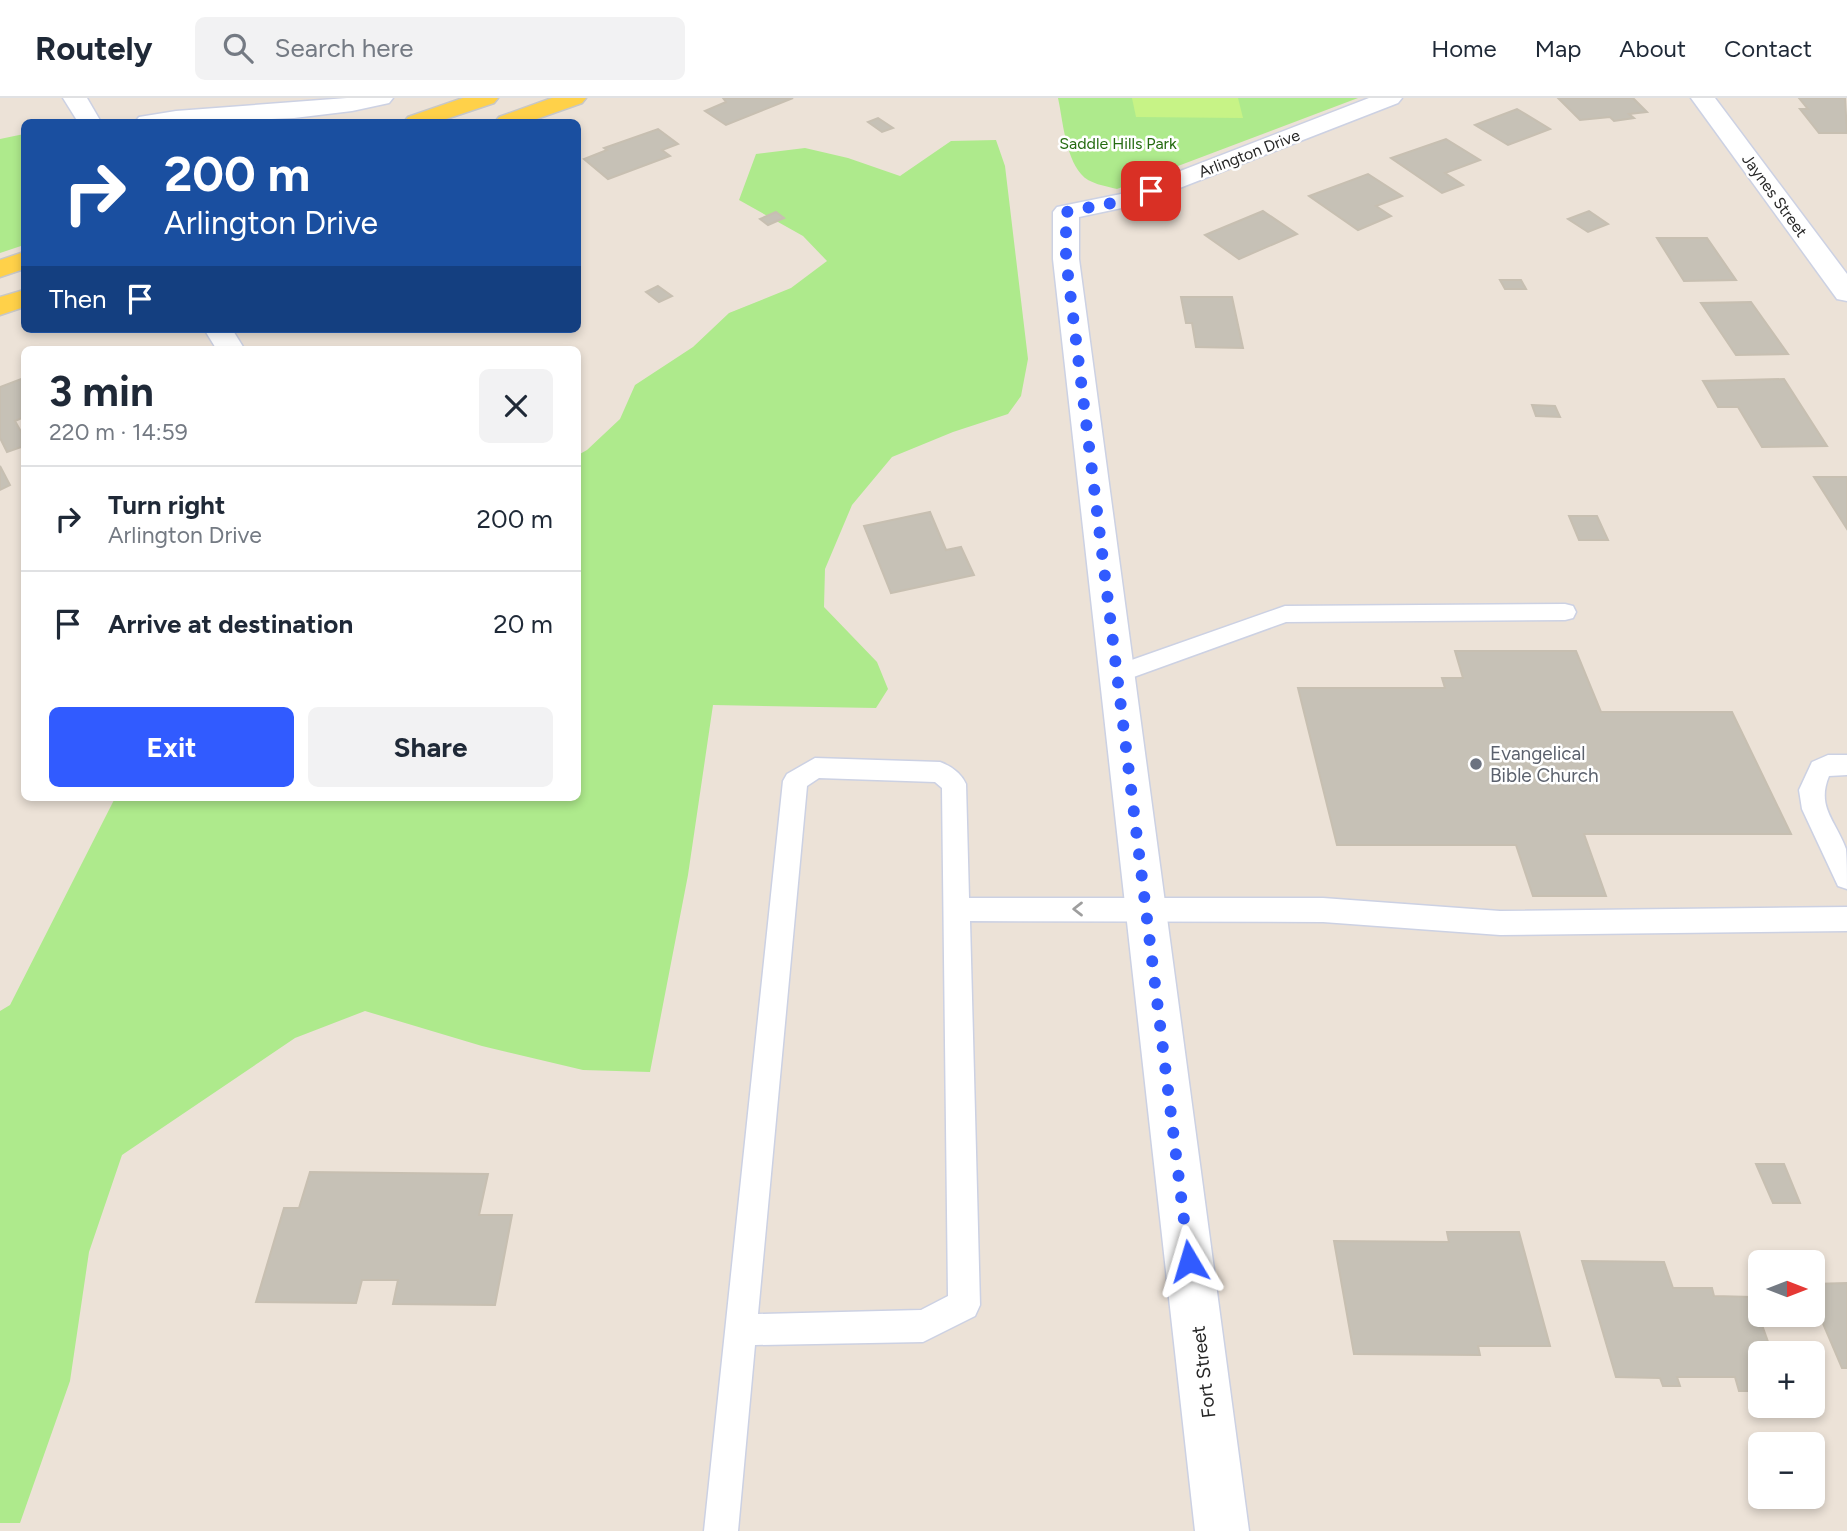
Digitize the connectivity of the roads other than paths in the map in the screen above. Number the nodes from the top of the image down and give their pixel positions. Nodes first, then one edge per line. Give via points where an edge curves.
1 (75, 98) edge
2 (382, 98) edge
3 (486, 98) edge
4 (575, 98) edge
5 (1390, 98) edge
6 (1703, 98) edge
7 (87, 119) edge
8 (169, 119) edge
9 (425, 119) edge
10 (516, 119) edge
11 (1066, 212) joint
12 (21, 261) edge
13 (0, 269) edge
14 (1847, 293) edge
15 (21, 299) edge
16 (0, 307) edge
17 (1565, 612) dead end
18 (1117, 674) junction
19 (1847, 765) edge
20 (1847, 878) edge
21 (957, 909) junction
22 (1146, 909) junction
23 (1847, 919) edge
24 (741, 1330) junction
25 (721, 1531) edge
26 (1222, 1531) edge

1 - 7 street
2 - 8 street via 330,108
3 - 9 main road
4 - 10 main road
5 - 11 street, Arlington Drive via 1127,200
6 - 14 street, Jaynes Street
11 - 18 street, Fort Street via 1066,259
12 - 13 main road
15 - 16 main road
17 - 18 lane via 1285,614
18 - 22 street, Fort Street
19 - 20 lane via 1820,769 1811,789 1814,809
22 -> 21 lane
21 - 24 lane via 964,1305 923,1326
21 - 24 lane via 954,784 940,772 815,768 795,781
22 - 23 lane via 1322,910 1500,923
22 - 26 street, Fort Street
24 - 25 lane

